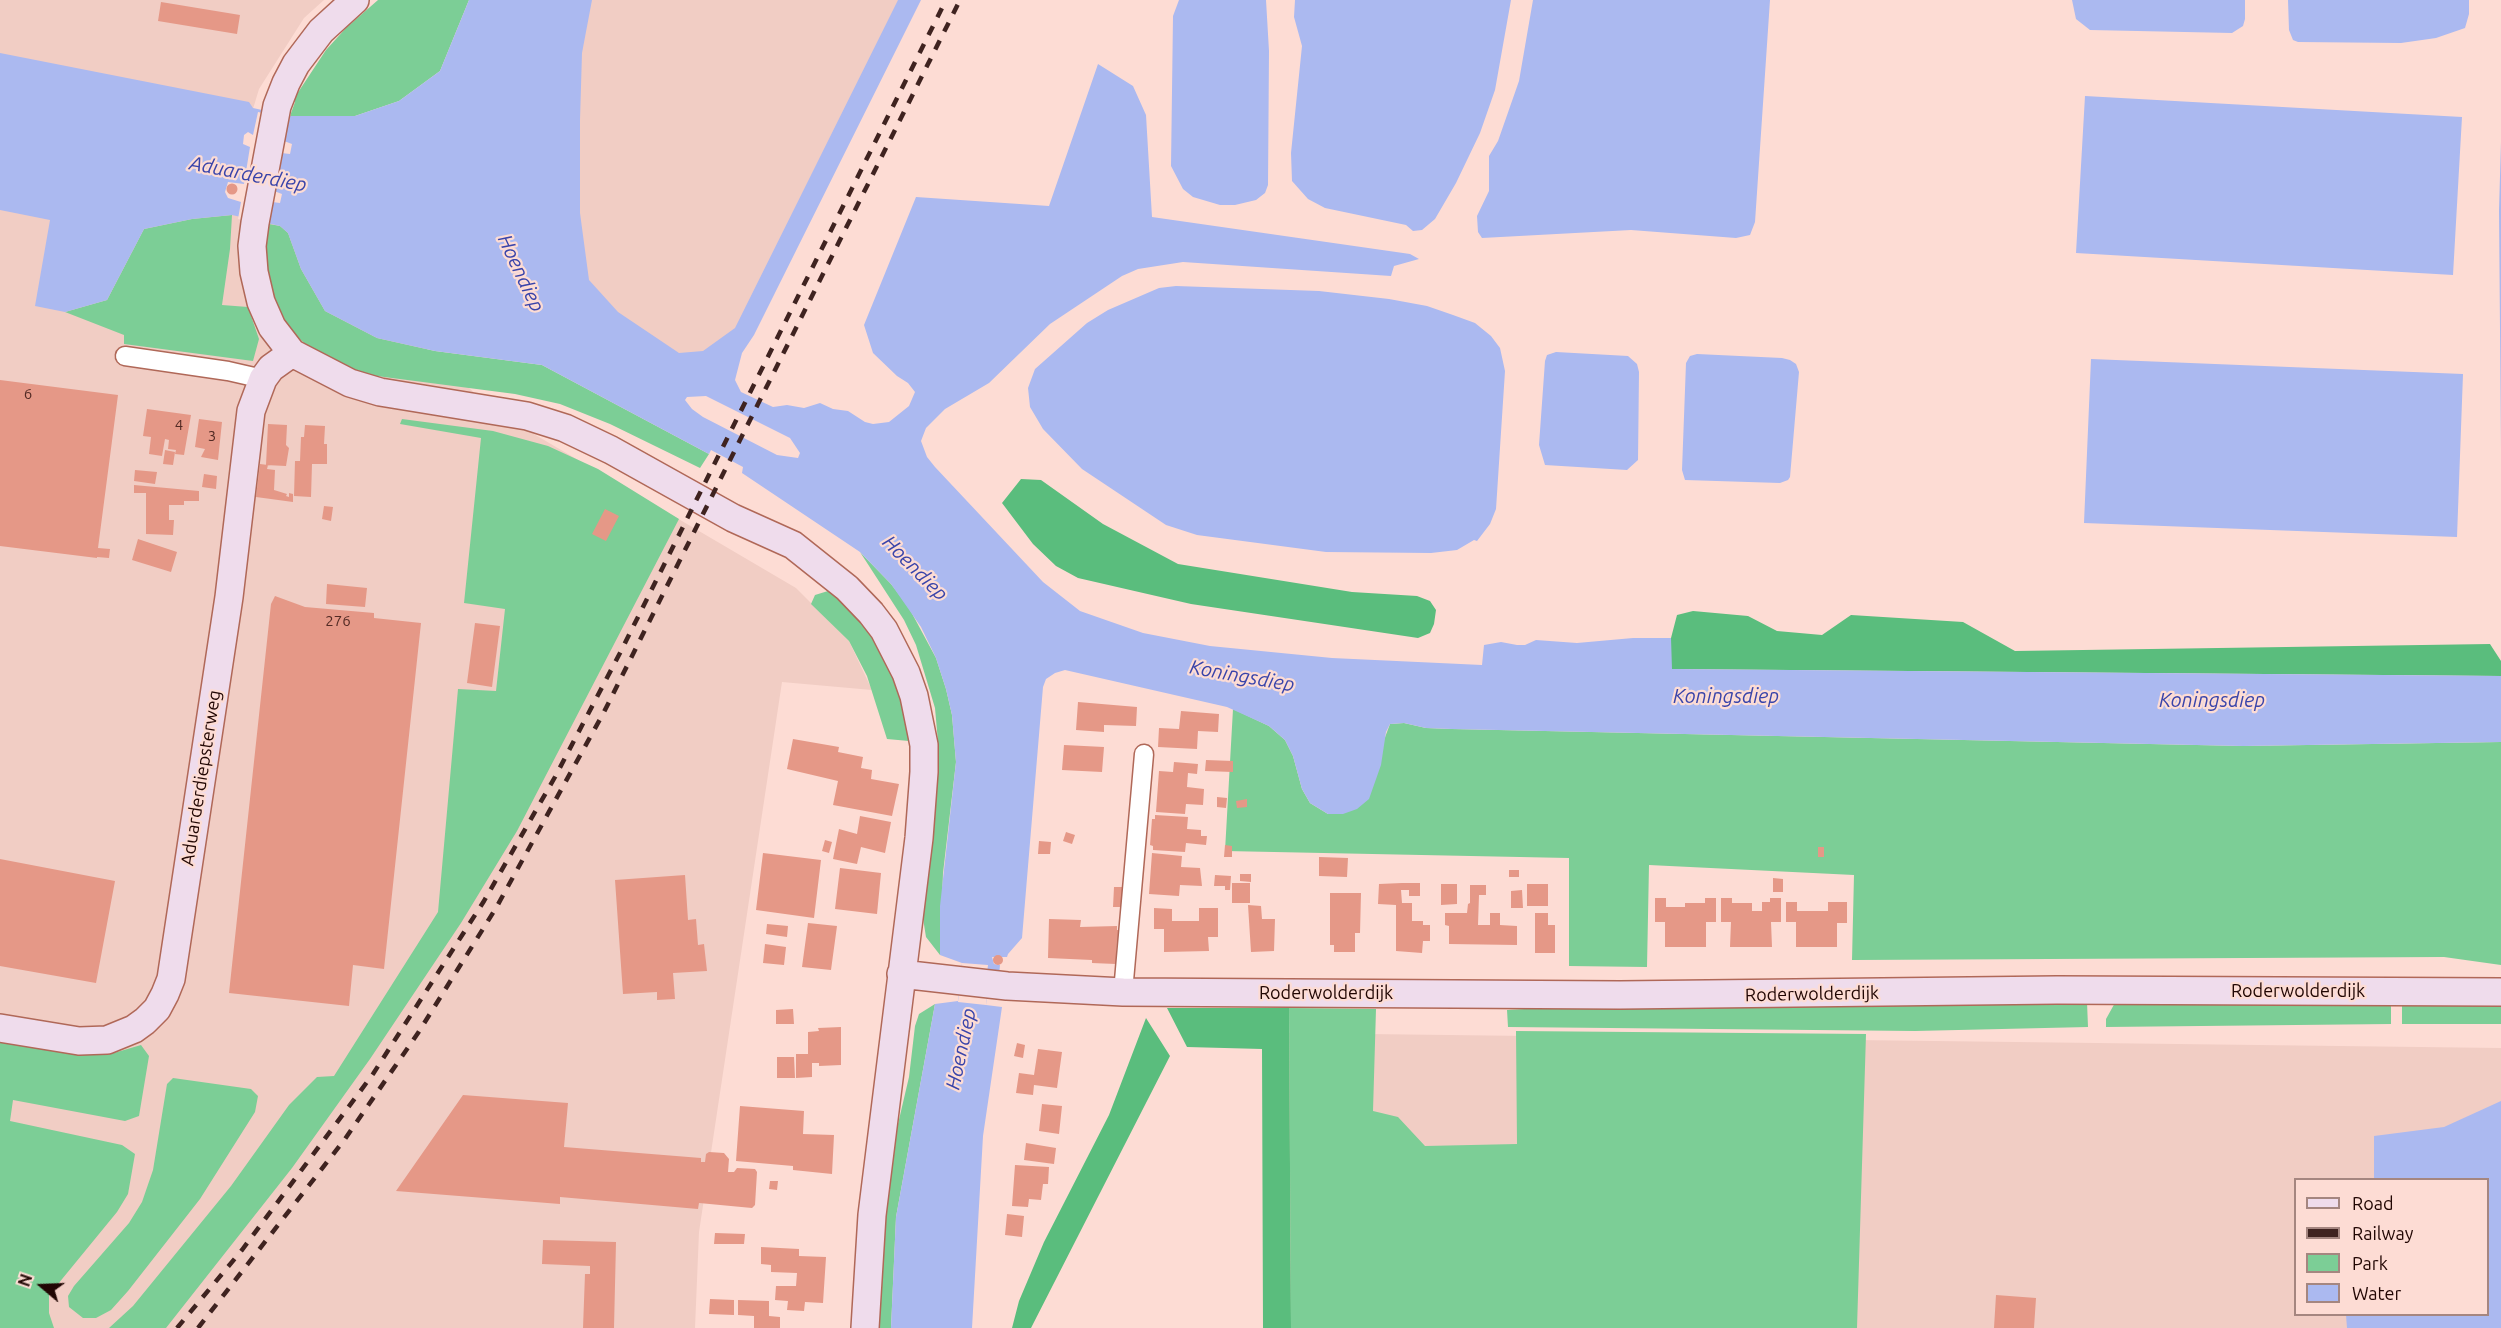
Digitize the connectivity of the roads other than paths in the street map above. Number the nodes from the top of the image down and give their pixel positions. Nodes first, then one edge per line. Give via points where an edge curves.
1 (355, 0) edge
2 (292, 353) junction
3 (125, 356) dead end
4 (263, 379) junction
5 (1144, 754) dead end
6 (901, 974) junction
7 (1123, 992) junction
8 (2501, 992) edge
9 (0, 1028) edge
10 (865, 1328) edge

1 - 2 street via 309,46 286,83 277,106 255,223 253,255 261,302 272,327
2 - 4 street, Aduarderdiepsterweg
2 - 6 street via 350,383 380,392 527,416 565,428 733,518 793,544 847,588 884,630 906,673 924,745 919,838
3 - 4 street
4 - 9 street, Aduarderdiepsterweg via 251,411 229,597 171,979 165,994 145,1021 107,1040 79,1041
5 - 7 street
6 - 7 street, Roderwolderdijk via 1007,986
6 - 10 street via 872,1215
7 - 8 street, Roderwolderdijk

